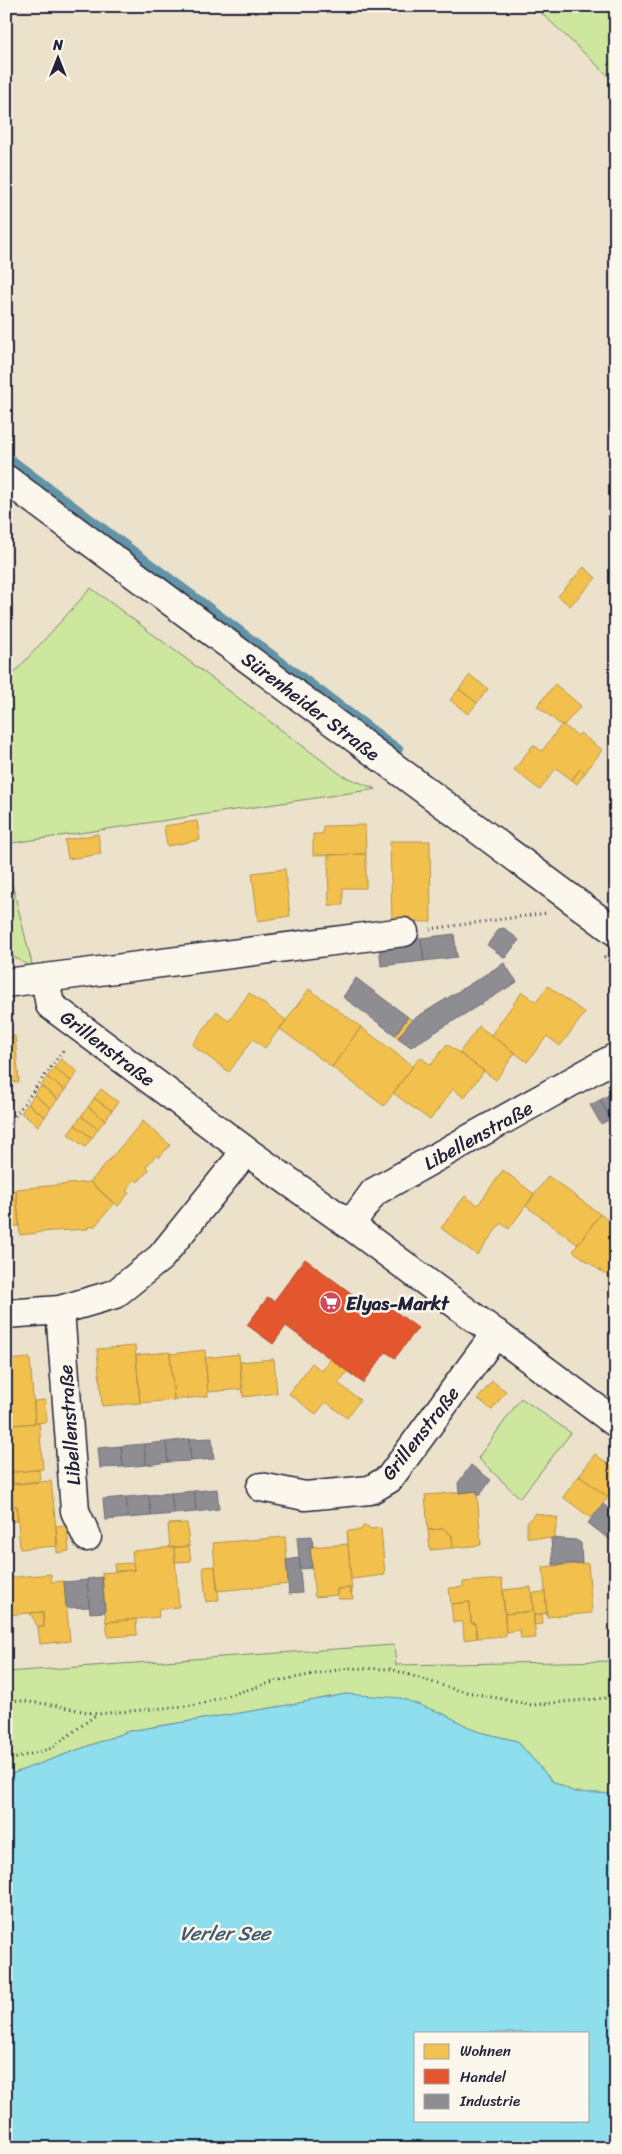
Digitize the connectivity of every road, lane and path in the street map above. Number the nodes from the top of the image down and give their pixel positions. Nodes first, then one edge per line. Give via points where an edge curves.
1 (6, 479) edge
2 (567, 895) junction
3 (404, 932) joint
4 (616, 932) edge
5 (45, 978) junction
6 (6, 982) edge
7 (80, 1028) junction
8 (616, 1056) edge
9 (6, 1128) edge
10 (246, 1151) junction
11 (350, 1225) junction
12 (60, 1310) junction
13 (6, 1314) edge
14 (496, 1333) junction
15 (616, 1423) edge
16 (261, 1487) dead end
17 (87, 1538) dead end
18 (616, 1697) edge
19 (6, 1699) edge
20 (97, 1714) junction
21 (6, 1761) edge

1 - 2 street, Sürenheider Straße
2 - 3 path via 548,913
2 - 4 street, Sürenheider Straße
3 - 5 street
5 - 6 street
5 - 7 street, Grillenstraße via 50,1005
7 - 9 path
7 - 10 street, Grillenstraße
8 - 11 street, Libellenstraße via 374,1192
10 - 11 street, Grillenstraße
10 - 12 street via 162,1257 115,1294
11 - 14 street, Grillenstraße
12 - 13 street
12 - 17 street, Libellenstraße via 75,1511
14 - 15 street, Grillenstraße
14 - 16 street, Grillenstraße via 389,1478 370,1490 305,1496
18 - 20 path via 531,1705 453,1689 391,1669 348,1668 277,1681 196,1705
19 - 20 path
20 - 21 path via 52,1748

